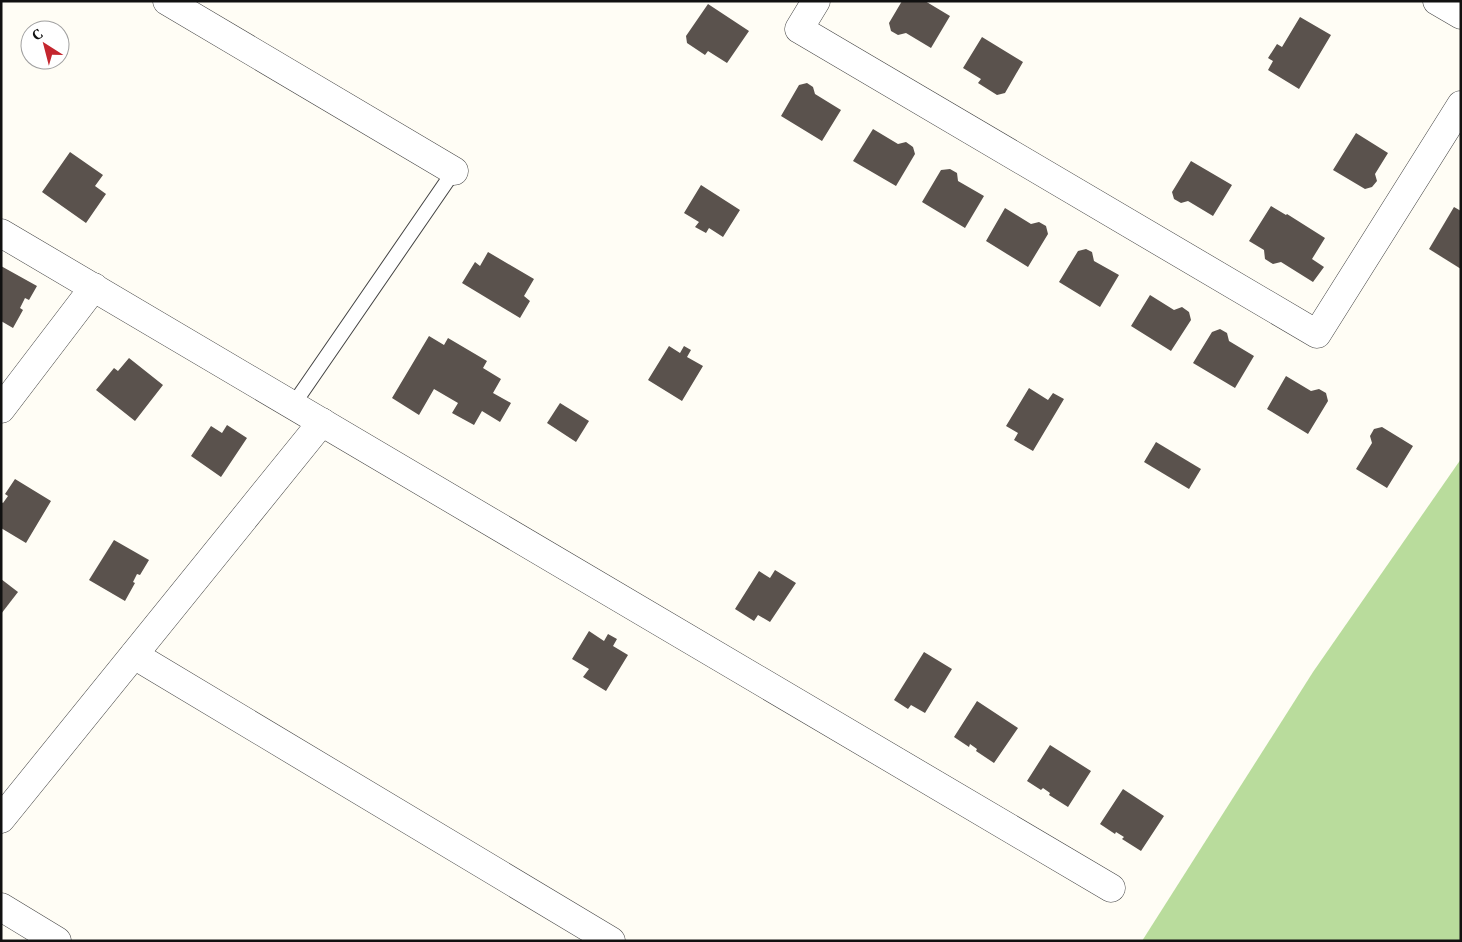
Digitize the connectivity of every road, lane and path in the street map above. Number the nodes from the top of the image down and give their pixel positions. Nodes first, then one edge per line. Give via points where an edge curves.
1 (166, 1) edge
2 (816, 1) edge
3 (1437, 1) edge
4 (1461, 15) edge
5 (1461, 105) edge
6 (454, 171) joint
7 (1, 233) edge
8 (94, 287) junction
9 (293, 405) junction
10 (1, 409) edge
11 (322, 422) junction
12 (134, 655) junction
13 (1, 820) edge
14 (1111, 888) dead end
15 (1, 907) edge
16 (57, 941) edge
17 (611, 941) edge

1 - 6 street
2 - 5 street via 799,29 1317,334
3 - 4 street
6 - 9 lane
7 - 8 street
8 - 9 street
8 - 10 street
9 - 11 street
11 - 12 street
11 - 14 street
12 - 13 street
12 - 17 street
15 - 16 street

